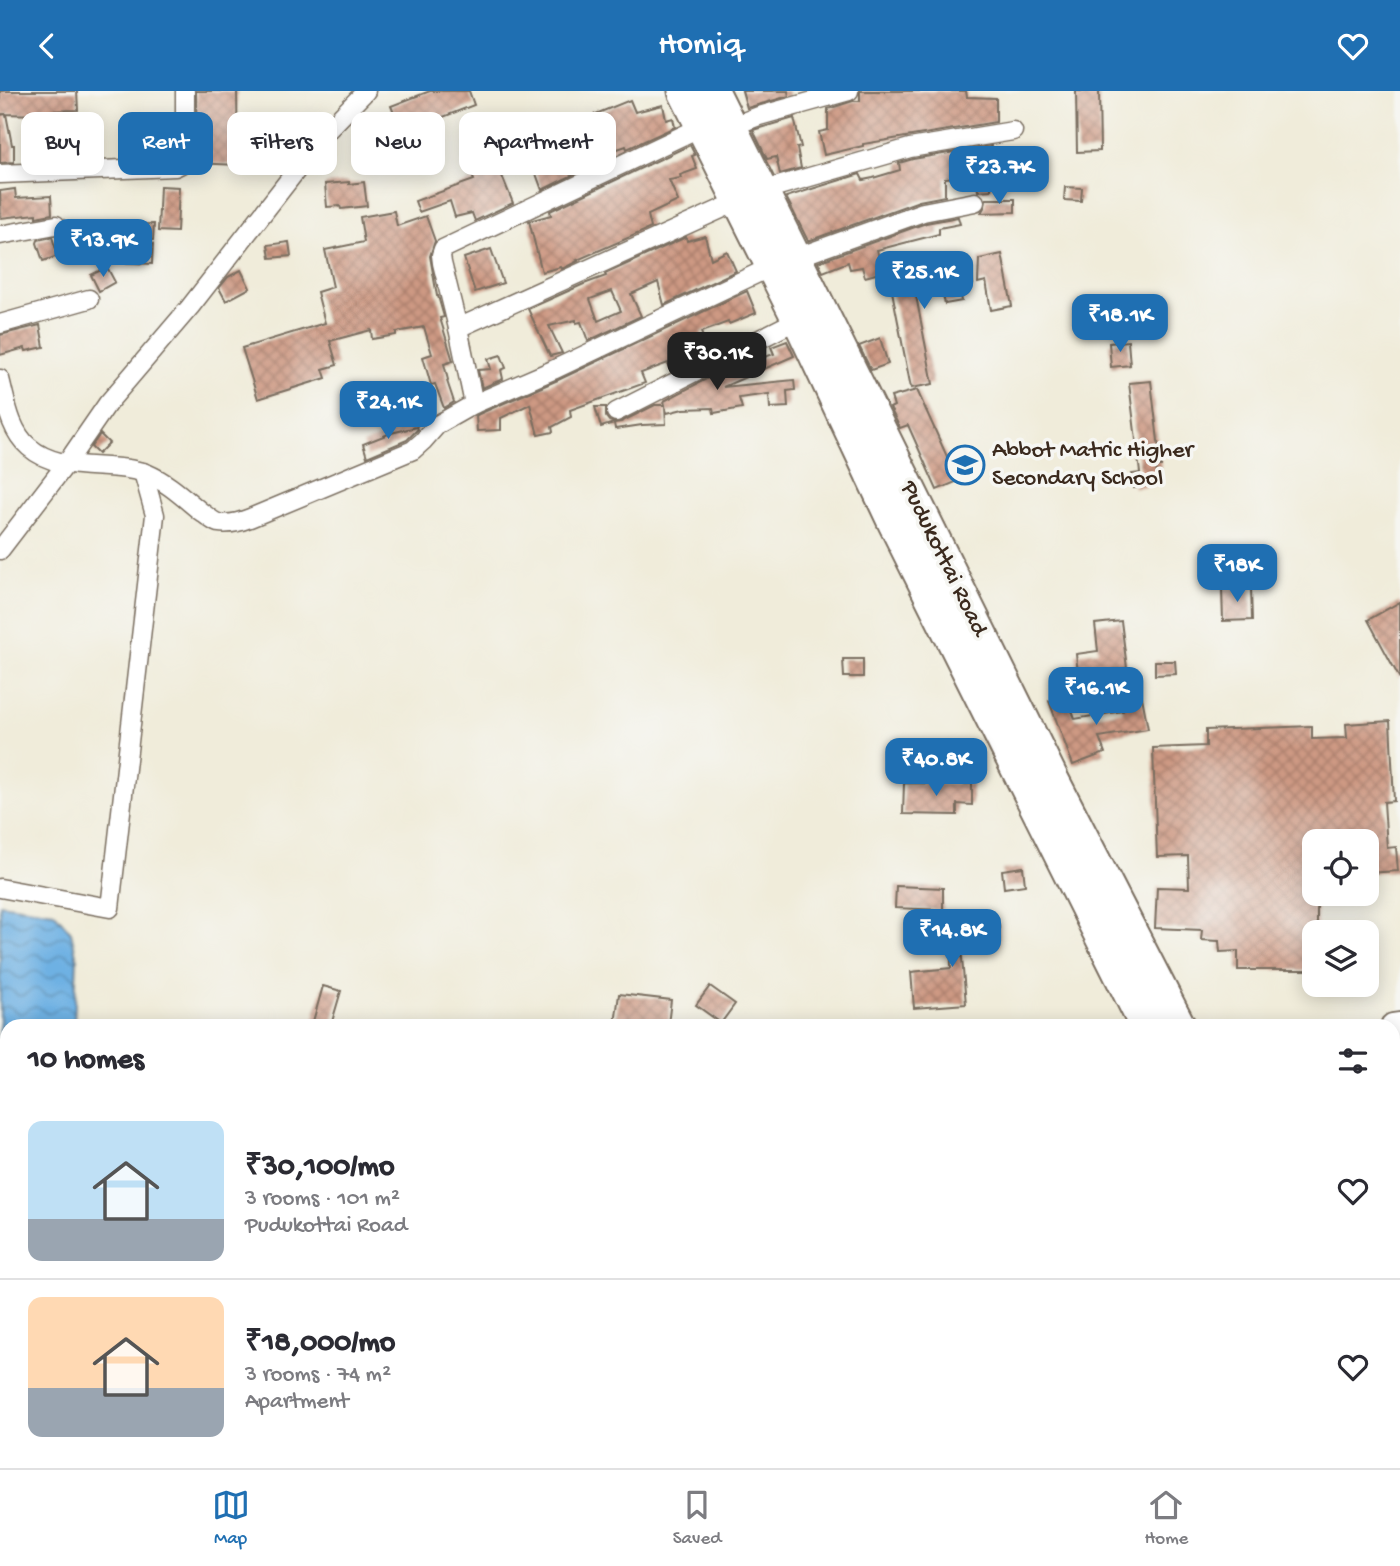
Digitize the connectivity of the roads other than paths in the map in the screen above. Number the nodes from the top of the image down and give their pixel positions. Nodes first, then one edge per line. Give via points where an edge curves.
1 (185, 91) edge
2 (366, 91) edge
3 (685, 91) edge
4 (712, 91) edge
5 (849, 91) edge
6 (716, 127) junction
7 (1013, 131) dead end
8 (0, 174) edge
9 (750, 196) junction
10 (975, 202) dead end
11 (56, 225) dead end
12 (0, 236) edge
13 (784, 262) junction
14 (89, 299) dead end
15 (799, 319) junction
16 (0, 324) edge
17 (458, 328) junction
18 (0, 379) edge
19 (474, 404) junction
20 (3, 406) edge
21 (616, 412) dead end
22 (66, 464) junction
23 (143, 472) junction
24 (906, 514) junction
25 (0, 550) edge
26 (0, 888) edge
27 (1143, 1019) edge
28 (1175, 1019) edge

1 - 8 street via 186,157 175,167
2 - 22 street via 327,131 190,307 108,403
3 - 6 highway, Pudukottai Road
4 - 6 highway, Pudukottai Road
5 - 6 street
6 - 9 highway, Pudukottai Road
6 - 17 street via 443,250
7 - 9 street via 910,148
9 - 13 highway, Pudukottai Road
9 - 17 street
10 - 13 street via 923,212
11 - 12 street
13 - 15 highway, Pudukottai Road
13 - 19 street
13 - 24 highway, Pudukottai Road
14 - 16 street
15 - 21 street
15 - 24 highway, Pudukottai Road
17 - 19 street
18 - 20 street
19 - 23 street via 437,425 413,450 234,523 217,523 158,478
20 - 22 street via 18,435 36,453
22 - 23 street
22 - 25 street
23 - 26 street via 155,516 110,908
24 - 27 highway, Pudukottai Road
24 - 28 highway, Pudukottai Road

